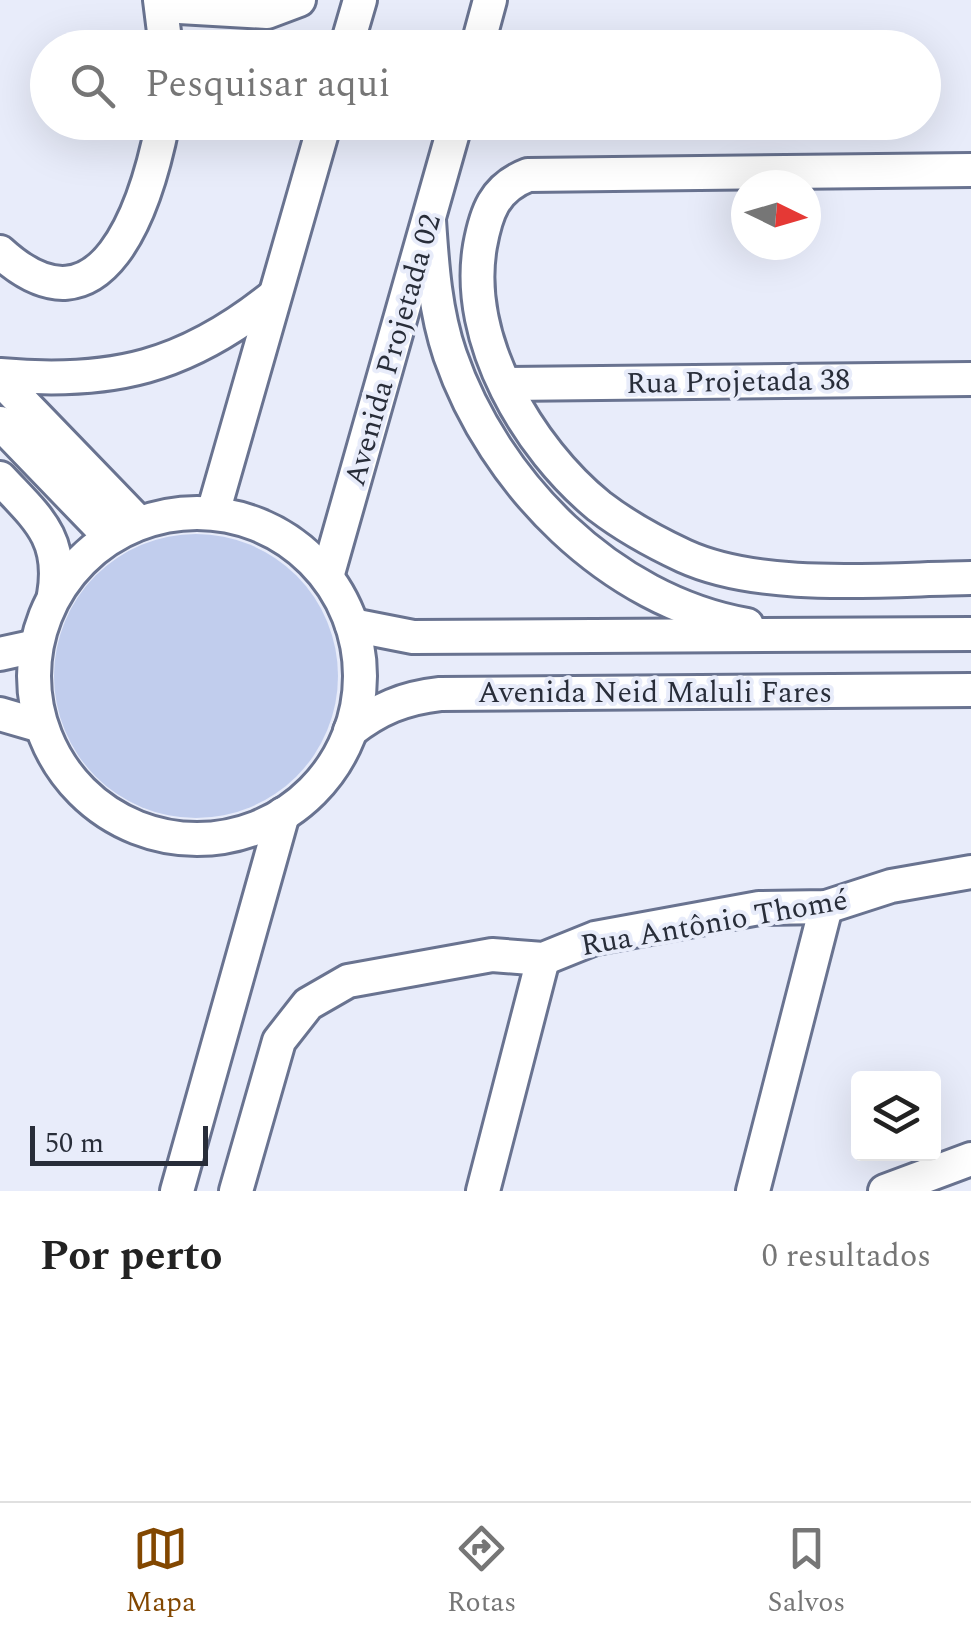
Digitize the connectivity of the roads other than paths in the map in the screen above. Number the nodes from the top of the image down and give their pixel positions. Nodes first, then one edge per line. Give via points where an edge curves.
1 (299, 0) edge
2 (360, 0) edge
3 (490, 0) edge
4 (161, 3) edge
5 (164, 30) edge
6 (351, 30) edge
7 (482, 30) edge
8 (159, 140) edge
9 (320, 140) edge
10 (451, 140) edge
11 (971, 170) edge
12 (429, 220) junction
13 (0, 252) edge
14 (274, 296) junction
15 (0, 377) edge
16 (971, 379) edge
17 (506, 384) junction
18 (0, 423) edge
19 (0, 478) edge
20 (213, 513) junction
21 (124, 530) junction
22 (327, 577) junction
23 (971, 578) edge
24 (54, 595) junction
25 (352, 625) junction
26 (971, 634) edge
27 (800, 635) junction
28 (36, 646) junction
29 (0, 654) edge
30 (971, 690) edge
31 (0, 714) edge
32 (41, 726) junction
33 (350, 732) junction
34 (283, 814) junction
35 (971, 872) edge
36 (826, 907) junction
37 (543, 959) junction
38 (971, 1159) edge
39 (177, 1191) edge
40 (236, 1191) edge
41 (483, 1191) edge
42 (753, 1191) edge
43 (885, 1191) edge

1 - 4 street via 267,12
2 - 6 street
3 - 7 street
4 - 5 street
8 - 13 street via 137,212 104,267 85,278 51,282 20,270
9 - 14 street
10 - 12 street, Avenida Projetada 02
11 - 17 street via 519,178 491,204 479,254 486,334
12 - 22 street, Avenida Projetada 02
12 - 27 street via 434,288 450,354 476,416 512,474 611,567 670,600 734,623
14 - 15 street via 238,326 152,366 106,376
14 - 20 street
15 - 21 street
16 - 17 street, Rua Projetada 38
17 - 23 street via 561,469 598,505 689,558 791,580
18 - 21 street
19 - 24 street via 51,538
20 - 21 street via 186,512
20 - 22 street via 264,526
21 - 24 street via 88,553
22 - 25 street
24 - 28 street
25 - 27 street, Avenida Neid Maluli Fares via 413,636
25 - 33 street via 359,678
26 - 27 street, Avenida Neid Maluli Fares
28 - 29 street
28 - 32 street
30 - 33 street, Avenida Neid Maluli Fares via 440,694 400,700
31 - 32 street
32 - 34 street via 84,794 154,834 207,839
33 - 34 street via 323,779
34 - 39 street
35 - 36 street, Rua Antônio Thomé via 891,886
36 - 37 street, Rua Antônio Thomé via 759,908 595,938
36 - 42 street
37 - 40 street, Rua Antônio Thomé via 492,955 348,981 308,1004 278,1041
37 - 41 street
38 - 43 street

